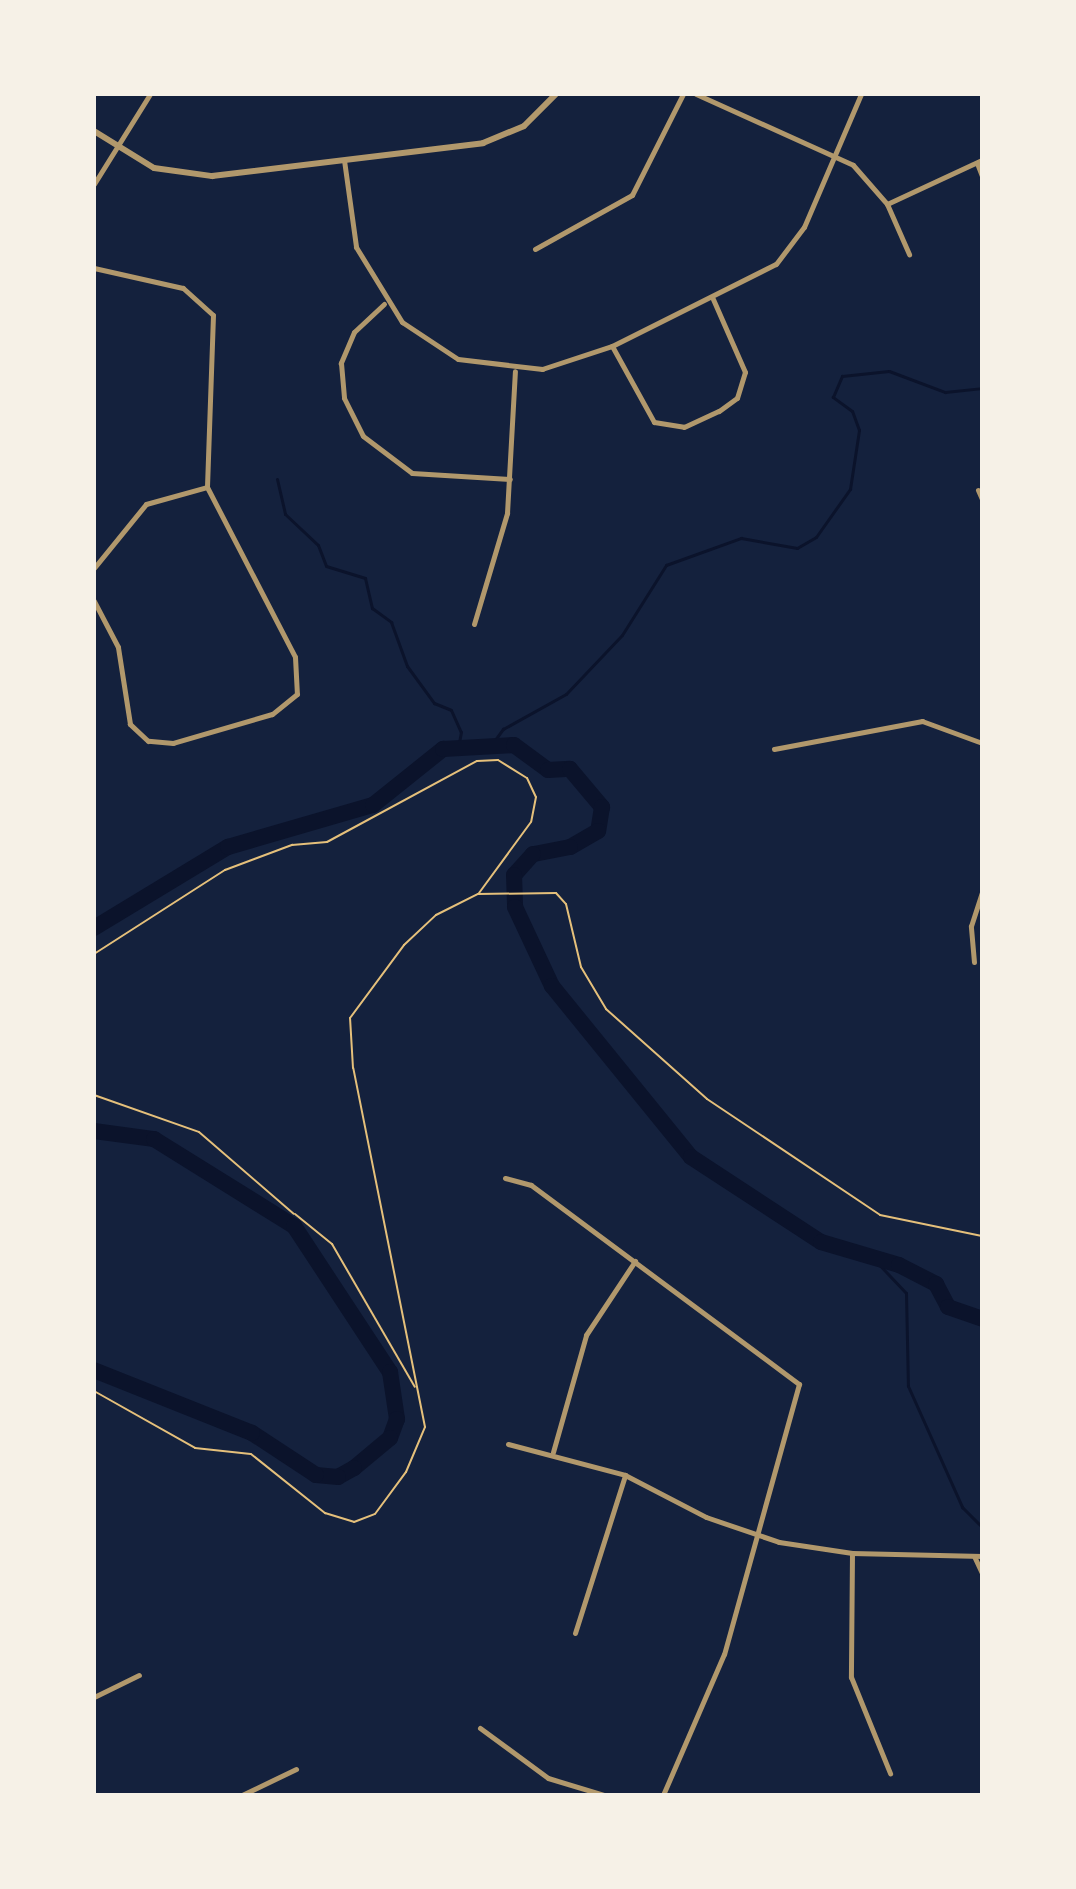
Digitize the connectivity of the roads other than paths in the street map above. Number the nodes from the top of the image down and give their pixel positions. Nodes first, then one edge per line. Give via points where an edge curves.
1 (150, 94) edge
2 (556, 94) edge
3 (683, 94) edge
4 (696, 94) edge
5 (861, 94) edge
6 (94, 131) edge
7 (118, 147) junction
8 (835, 156) junction
9 (344, 160) junction
10 (979, 161) edge
11 (982, 176) edge
12 (94, 184) edge
13 (887, 204) junction
14 (535, 249) dead end
15 (909, 254) dead end
16 (94, 268) edge
17 (713, 299) junction
18 (384, 304) junction
19 (612, 346) junction
20 (515, 371) junction
21 (510, 479) junction
22 (207, 487) junction
23 (978, 490) dead end
24 (982, 499) edge
25 (94, 568) edge
26 (94, 601) edge
27 (474, 624) dead end
28 (982, 743) edge
29 (774, 749) dead end
30 (982, 892) edge
31 (974, 962) dead end
32 (505, 1178) dead end
33 (635, 1261) junction
34 (508, 1444) dead end
35 (553, 1452) junction
36 (625, 1475) junction
37 (757, 1535) junction
38 (852, 1553) junction
39 (974, 1556) junction
40 (982, 1556) edge
41 (982, 1573) edge
42 (575, 1633) dead end
43 (139, 1675) dead end
44 (94, 1697) edge
45 (480, 1728) dead end
46 (296, 1769) dead end
47 (890, 1773) dead end
48 (569, 1787) junction
49 (242, 1795) edge
50 (567, 1795) edge
51 (604, 1795) edge
52 (663, 1795) edge

1 - 7 street
2 - 9 street via 533,120 499,139
3 - 14 street via 632,195
4 - 8 street
5 - 8 street
6 - 7 street
7 - 9 street via 189,177
7 - 12 street
8 - 13 street via 860,170
8 - 17 street via 782,258
9 - 18 street via 356,247
10 - 11 street
10 - 13 street
13 - 15 street
16 - 22 street via 183,288 213,315
17 - 19 street
17 - 19 street via 745,372 741,392 719,411 684,427 654,422
18 - 20 street via 442,351
18 - 21 street via 354,332 341,363 344,398 363,436 412,473
19 - 20 street via 562,366
20 - 21 street
21 - 27 street
22 - 25 street via 146,504
22 - 26 street via 295,657 300,679 289,704 173,743 148,741 130,724 118,647
23 - 24 street
28 - 29 street via 915,722
30 - 31 street via 971,926
32 - 33 street via 531,1185
33 - 35 street via 586,1335
33 - 37 street via 797,1380 800,1398
34 - 35 street
35 - 36 street
36 - 37 street
36 - 42 street
37 - 38 street
37 - 52 street via 719,1668
38 - 39 street
38 - 47 street via 851,1677
39 - 40 street
39 - 41 street
43 - 44 street
45 - 48 street
46 - 49 street
48 - 50 street
48 - 51 street

